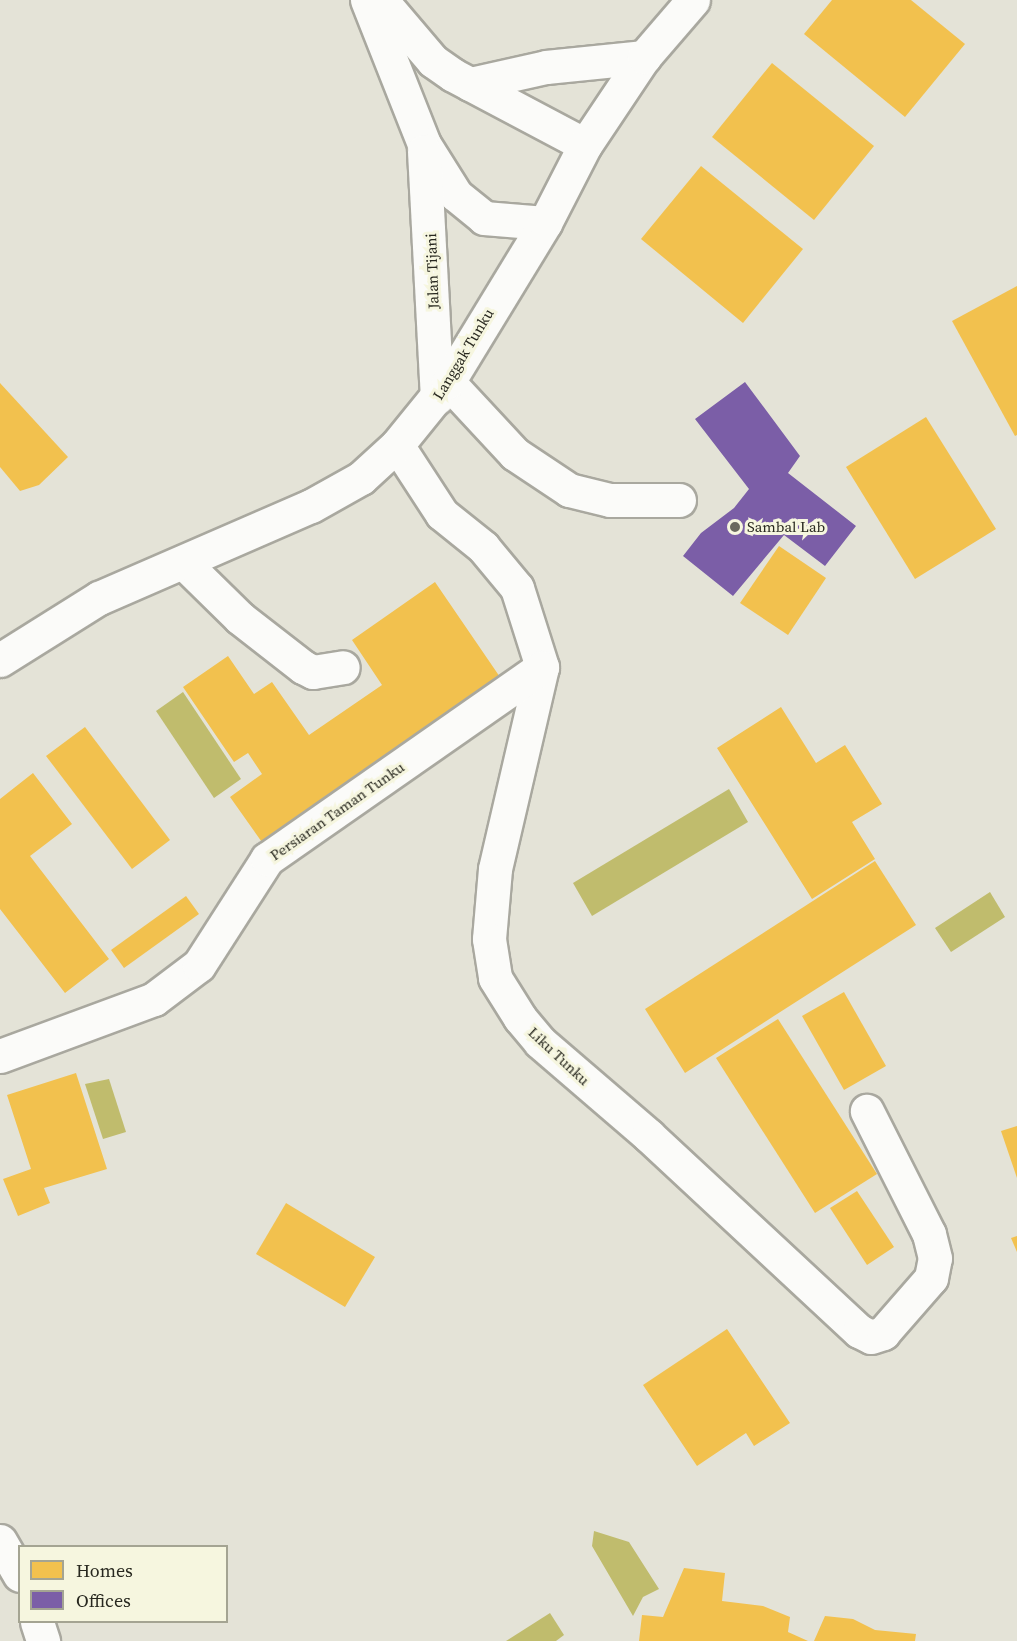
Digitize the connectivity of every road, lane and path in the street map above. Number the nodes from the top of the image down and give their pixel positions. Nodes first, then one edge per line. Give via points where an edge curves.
1 (367, 0) edge
2 (381, 0) edge
3 (693, 0) edge
4 (644, 57) junction
5 (470, 84) junction
6 (424, 144) junction
7 (585, 146) junction
8 (544, 223) junction
9 (442, 390) junction
10 (397, 445) junction
11 (679, 500) dead end
12 (183, 562) junction
13 (0, 660) edge
14 (343, 667) dead end
15 (542, 667) junction
16 (0, 1056) edge
17 (867, 1111) dead end
18 (0, 1541) edge
19 (18, 1572) edge
20 (36, 1623) edge
21 (43, 1641) edge

1 - 6 street, Jalan Tijani
2 - 5 street via 433,61
3 - 4 street, Langgak Tunku
4 - 5 street via 546,67
4 - 7 street, Langgak Tunku
5 - 7 street
6 - 8 street, Jalan Tijani via 456,195 484,218
6 - 9 street, Jalan Tijani
7 - 8 street, Langgak Tunku
8 - 9 street, Langgak Tunku
9 - 10 street, Langgak Tunku
9 - 11 street via 515,454 569,490 610,500
10 - 12 street, Langgak Tunku via 362,478 328,497
10 - 15 street via 442,514 483,547 517,588
12 - 13 street, Langgak Tunku via 99,598
12 - 14 street via 240,618 303,667 312,672
15 - 16 street, Persiaran Taman Tunku via 267,860 199,965 154,999
15 - 17 street, Liku Tunku via 495,869 489,939 495,978 540,1042 648,1135 859,1331 871,1337 883,1333 931,1278 935,1258 929,1234
18 - 19 street
20 - 21 street

